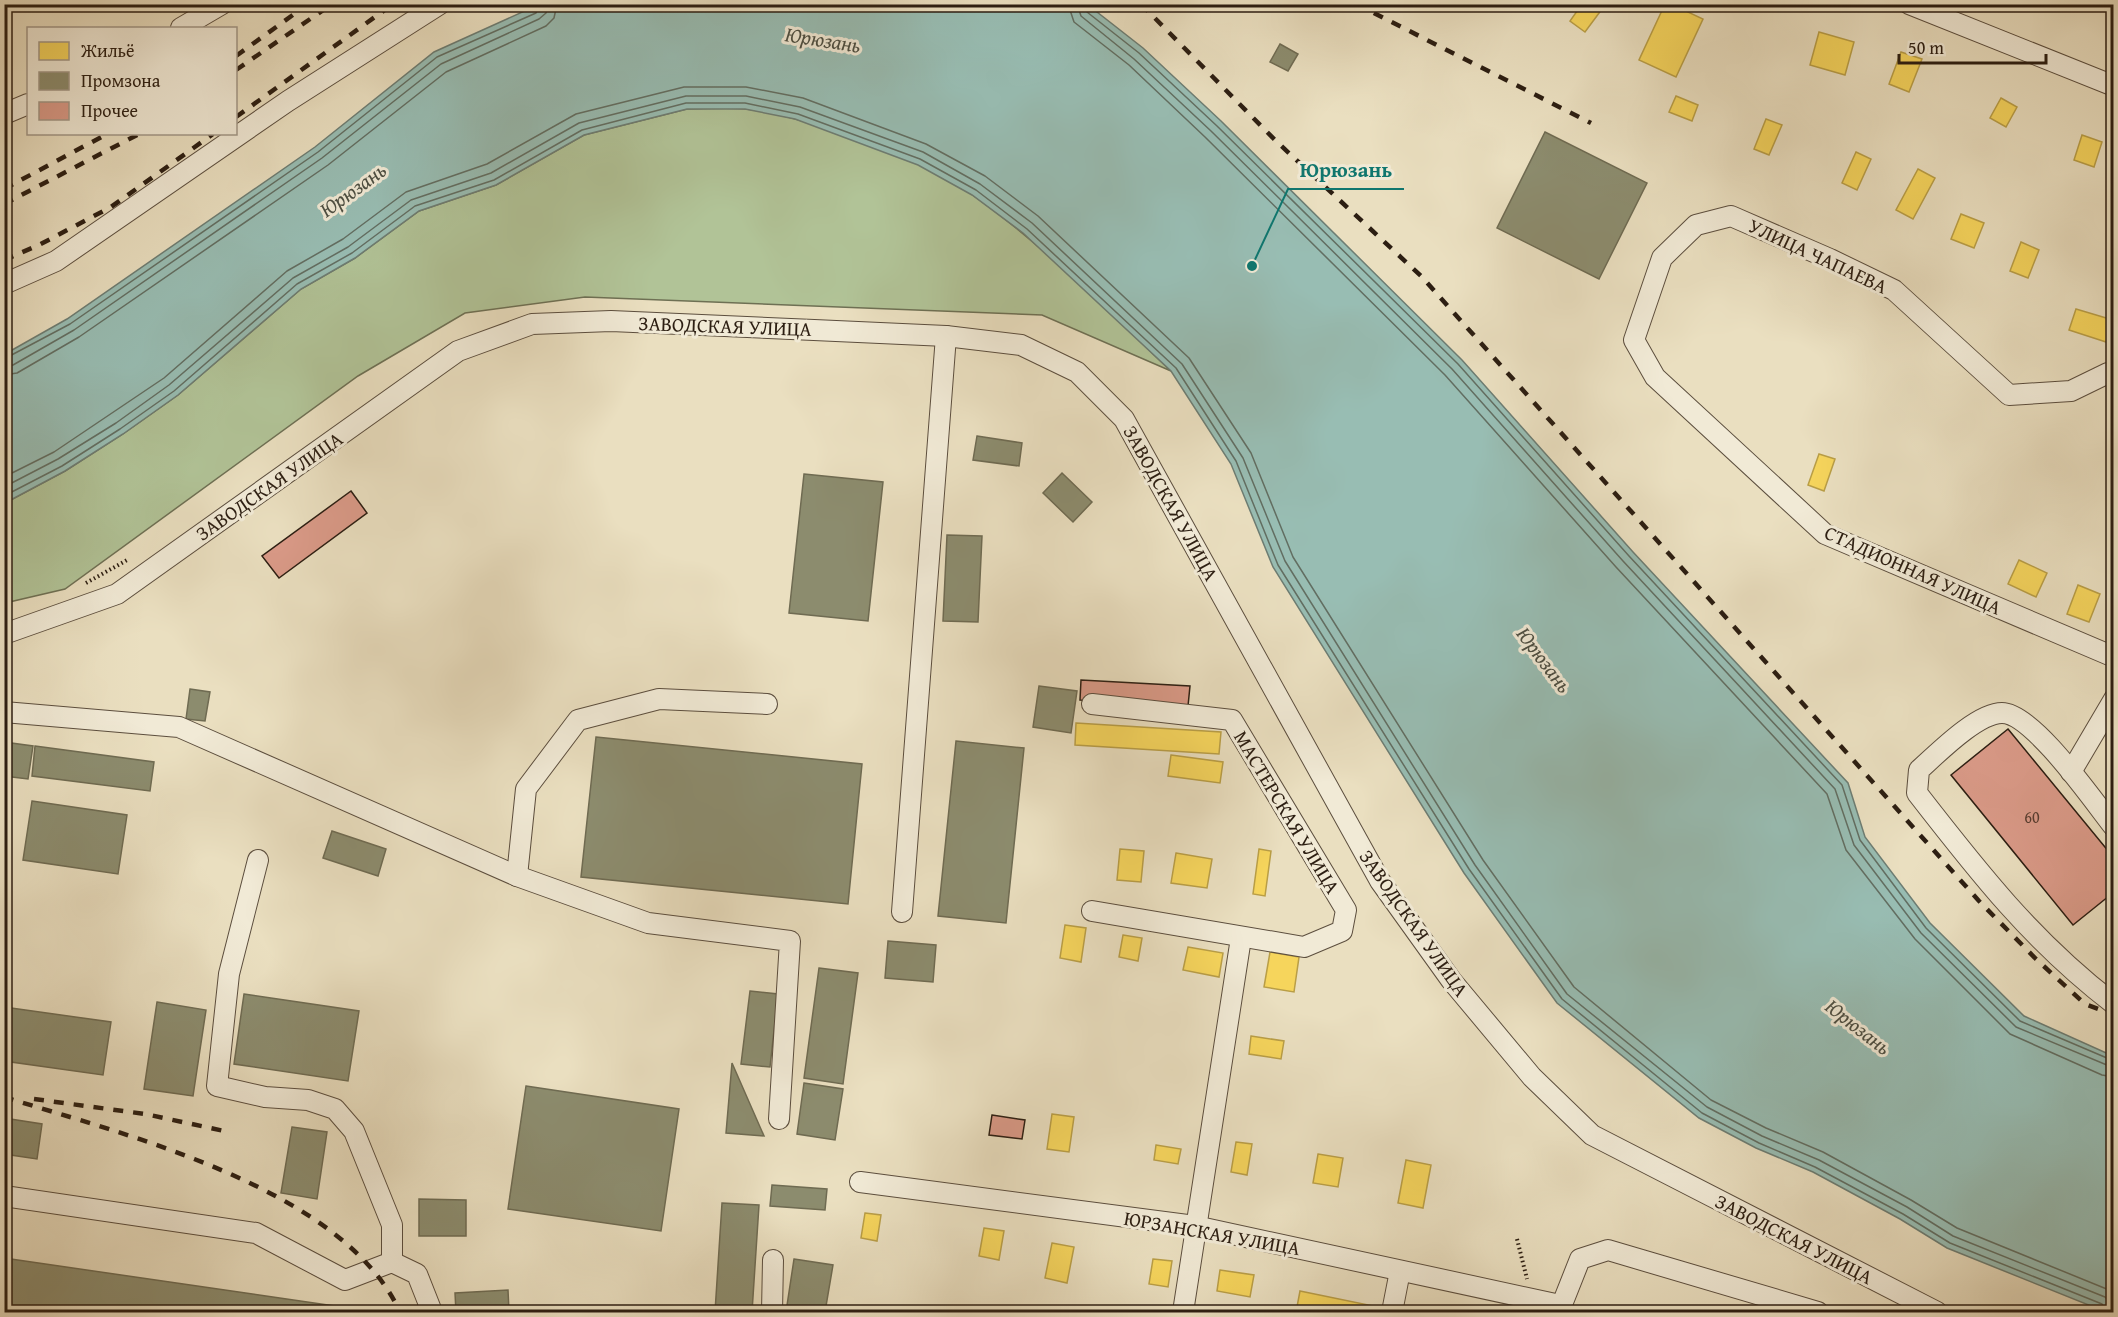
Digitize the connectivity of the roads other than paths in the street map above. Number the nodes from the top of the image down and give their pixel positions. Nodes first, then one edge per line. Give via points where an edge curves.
1 (222, 4) edge
2 (440, 4) edge
3 (1909, 4) edge
4 (183, 27) edge
5 (2114, 86) edge
6 (27, 104) edge
7 (4, 114) edge
8 (1731, 216) joint
9 (4, 284) edge
10 (946, 336) junction
11 (2114, 374) edge
12 (4, 634) edge
13 (2114, 657) edge
14 (2114, 699) edge
15 (767, 704) dead end
16 (1092, 704) dead end
17 (4, 712) edge
18 (2071, 772) junction
19 (2114, 827) edge
20 (258, 860) dead end
21 (517, 876) junction
22 (1092, 911) dead end
23 (902, 912) dead end
24 (1241, 938) junction
25 (2114, 1004) edge
26 (779, 1119) dead end
27 (860, 1182) dead end
28 (4, 1196) edge
29 (1195, 1226) junction
30 (773, 1260) dead end
31 (392, 1262) junction
32 (1400, 1271) junction
33 (1560, 1309) edge
34 (432, 1312) edge
35 (772, 1312) edge
36 (1183, 1312) edge
37 (1392, 1312) edge
38 (1818, 1312) edge
39 (1937, 1312) edge

1 - 4 street
2 - 9 street via 288,100 56,261
3 - 5 street
6 - 7 street
8 - 11 street, УЛИЦА ЧАПАЕВА via 1894,290 2009,395 2071,392 2108,373
8 - 13 street, СТАДИОННАЯ УЛИЦА via 1696,225 1662,258 1634,340 1655,377 1825,534
10 - 12 street, ЗАВОДСКАЯ УЛИЦА via 611,321 532,324 458,351 117,594
10 - 23 street
10 - 39 street, ЗАВОДСКАЯ УЛИЦА via 1021,345 1077,372 1124,418 1380,881 1451,980 1532,1077 1592,1135
14 - 18 street
15 - 21 street via 659,699 578,720 526,789
16 - 24 street, МАСТЕРСКАЯ УЛИЦА via 1232,720 1346,910 1341,931 1304,947
17 - 21 street via 179,728
18 - 19 street
18 - 25 street via 2030,726 2016,716 2001,713 1959,735 1918,770 1917,793 1994,892 2072,972
20 - 31 street via 229,974 217,1086 265,1097 308,1100 335,1109 354,1131 392,1225
21 - 26 street via 648,923 790,941
22 - 24 street, МАСТЕРСКАЯ УЛИЦА
24 - 29 street
27 - 29 street, ЮРЗАНСКАЯ УЛИЦА
28 - 31 street via 256,1233 345,1280
29 - 32 street, ЮРЗАНСКАЯ УЛИЦА
29 - 36 street
30 - 35 street
31 - 34 street via 417,1274
32 - 33 street, ЮРЗАНСКАЯ УЛИЦА
32 - 37 street
33 - 38 street via 1580,1259 1608,1250

